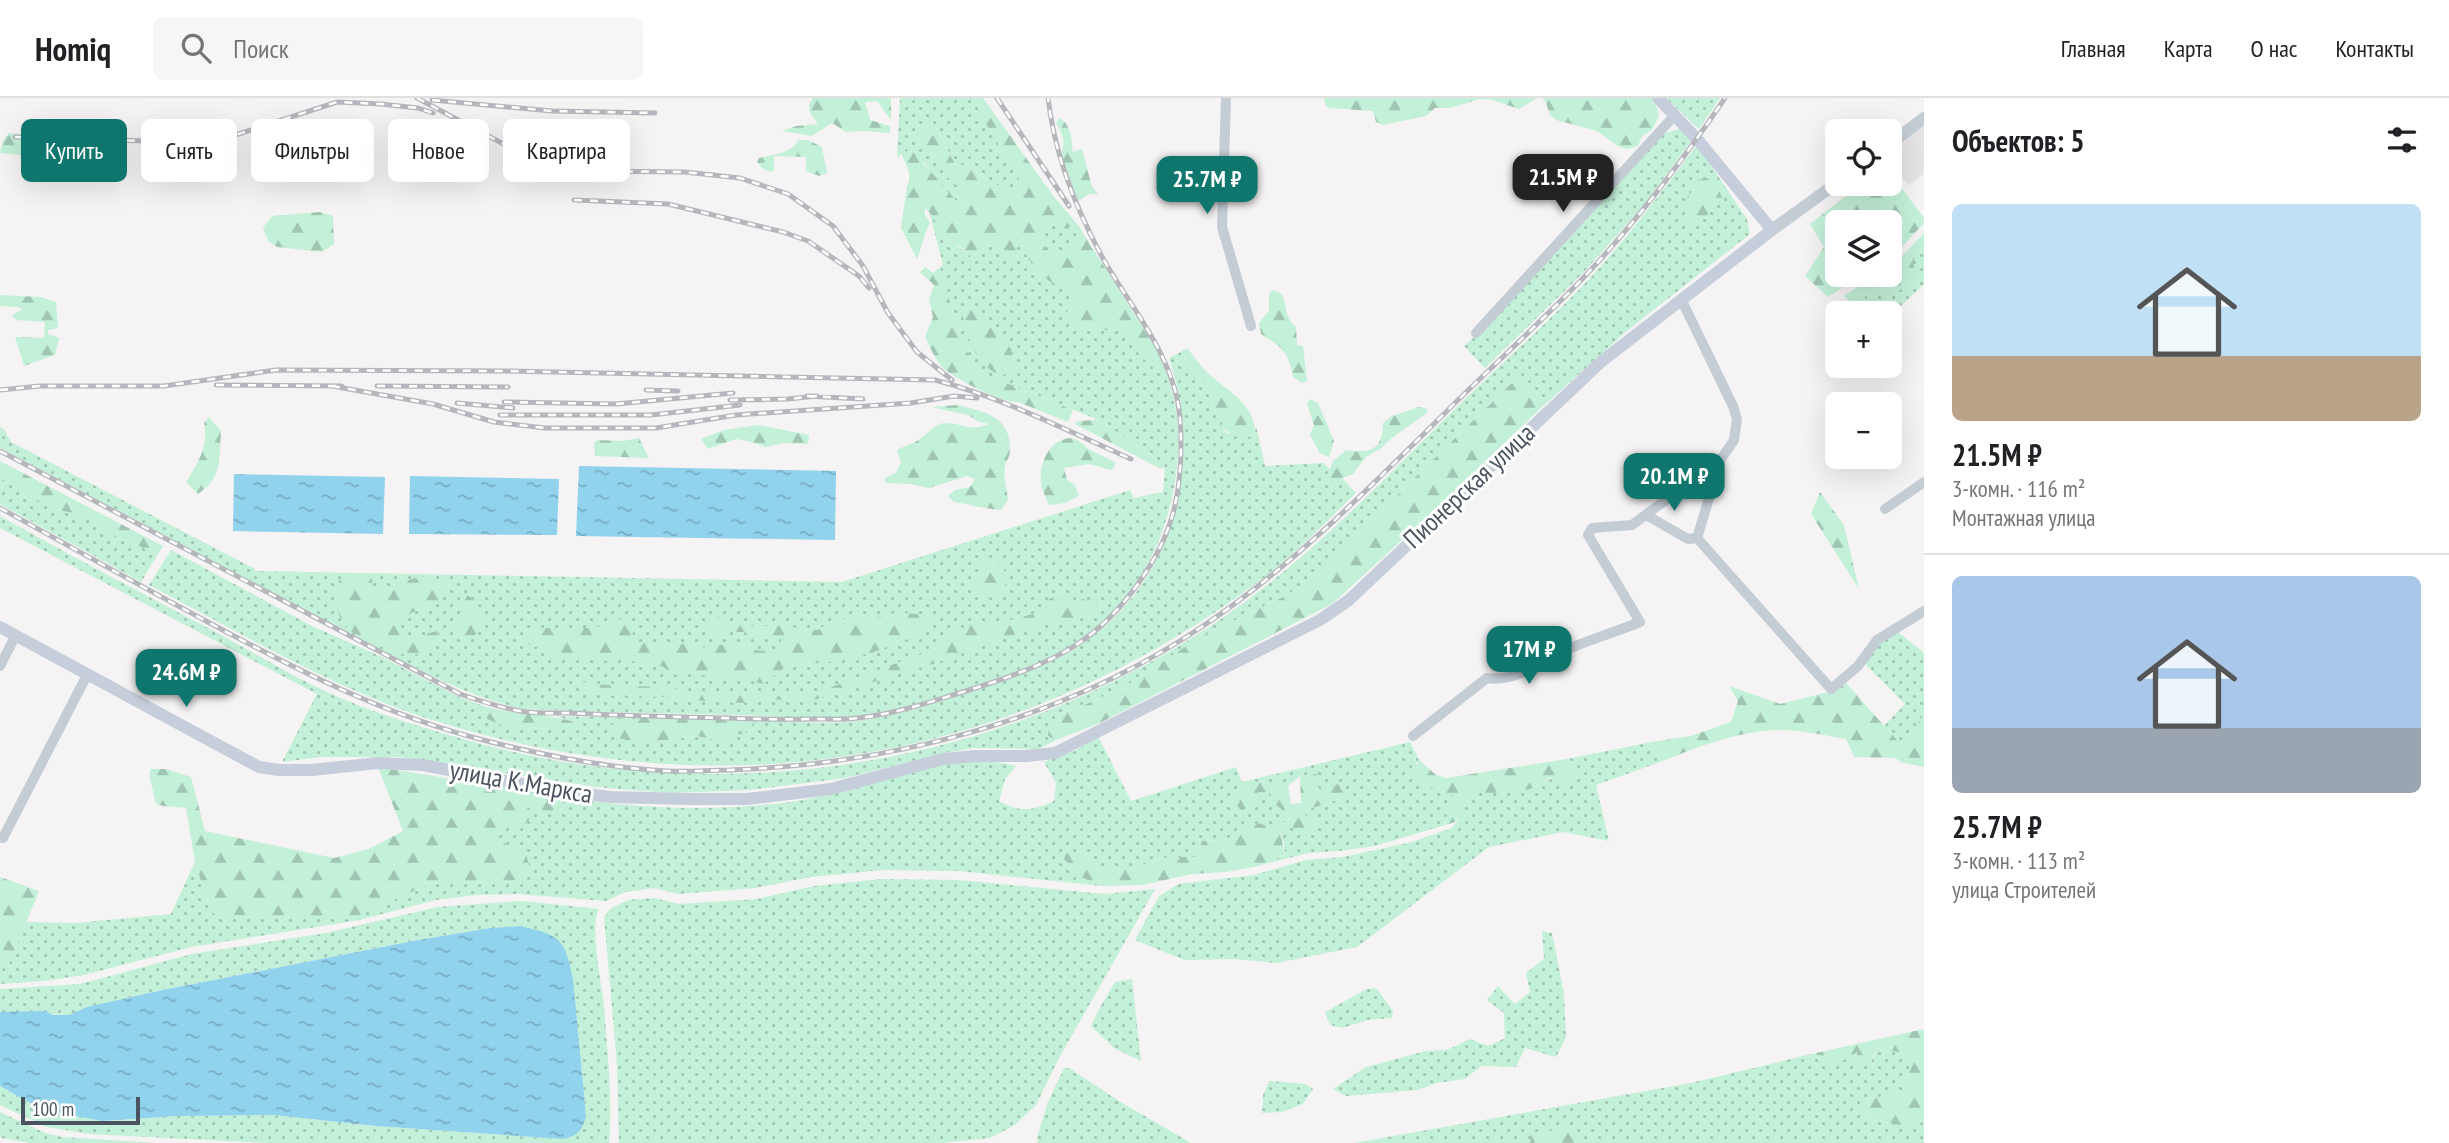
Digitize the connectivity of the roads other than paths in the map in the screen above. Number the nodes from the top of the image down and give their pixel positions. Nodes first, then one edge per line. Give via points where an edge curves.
1 (1226, 98) edge
2 (1658, 98) edge
3 (1674, 116) junction
4 (1924, 118) edge
5 (1902, 135) edge
6 (1825, 191) edge
7 (1772, 230) junction
8 (1682, 301) junction
9 (1251, 326) dead end
10 (1476, 333) dead end
11 (1721, 459) junction
12 (1924, 482) edge
13 (1885, 509) dead end
14 (1646, 515) junction
15 (1697, 538) junction
16 (1924, 611) edge
17 (0, 627) edge
18 (16, 635) junction
19 (0, 666) edge
20 (87, 675) junction
21 (1413, 736) dead end
22 (1073, 746) joint
23 (4, 838) dead end

1 - 9 street via 1222,227
2 - 3 main road
3 - 7 main road
3 - 10 street
4 - 5 street
6 - 7 street, Пионерская улица
7 - 8 main road, Пионерская улица
8 - 11 street via 1737,419 1734,440
8 - 22 main road, Пионерская улица via 1602,361 1349,600 1320,620
11 - 14 street
11 - 15 street
12 - 13 street
14 - 15 street via 1688,539
14 - 21 street via 1632,525 1592,528 1588,535 1640,622 1511,677 1487,678
15 - 16 street via 1831,689 1858,666 1877,640
17 - 18 main road, улица К.Маркса
18 - 19 street
18 - 20 main road, улица К.Маркса
20 - 22 main road, улица К.Маркса via 259,767 312,770 378,763 423,765 610,797 747,799 831,789 943,759 1035,755
20 - 23 street

